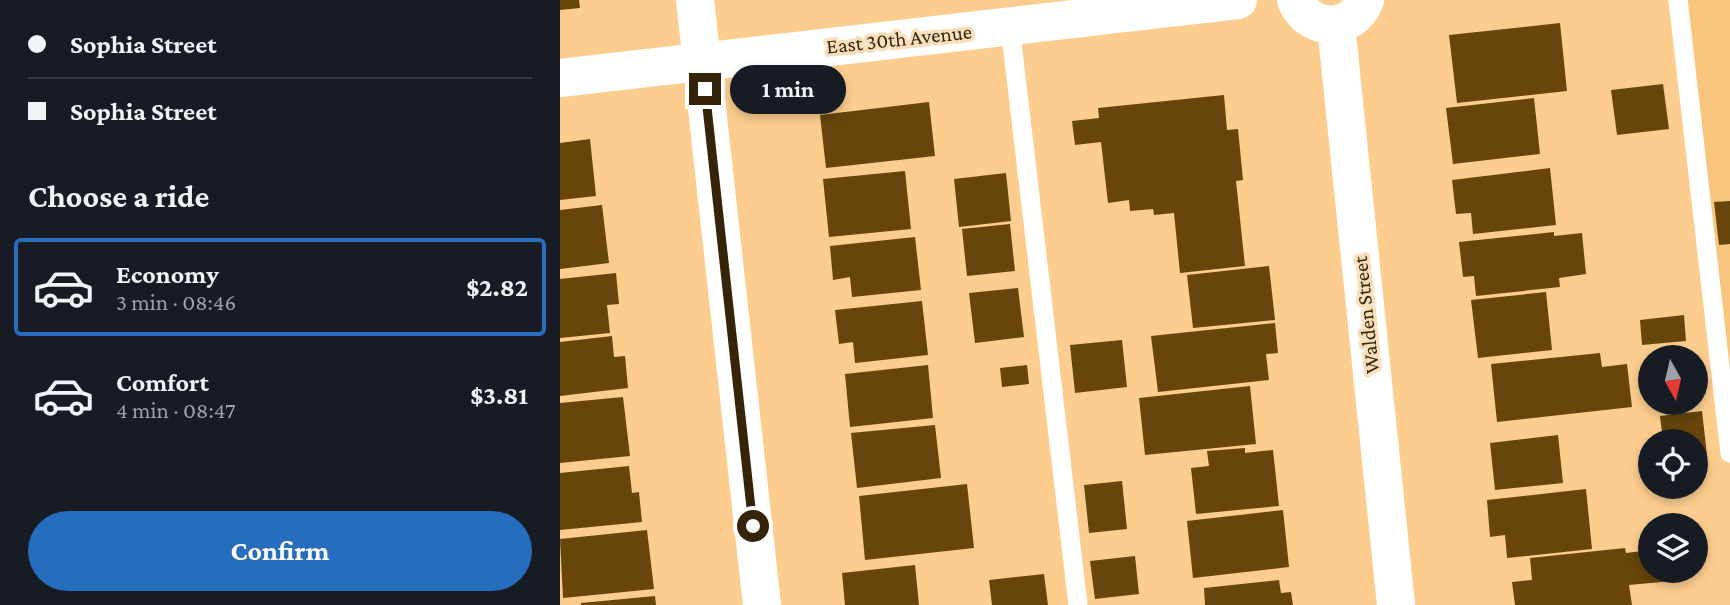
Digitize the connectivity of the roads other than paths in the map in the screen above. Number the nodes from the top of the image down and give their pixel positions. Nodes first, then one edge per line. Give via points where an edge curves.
1 (695, 0) edge
2 (1238, 0) edge
3 (1296, 0) edge
4 (1365, 0) edge
5 (1678, 0) edge
6 (1336, 25) junction
7 (1010, 26) junction
8 (702, 61) junction
9 (560, 78) edge
10 (1730, 453) edge
11 (762, 605) edge
12 (1078, 605) edge
13 (1396, 605) edge

1 - 8 street
2 - 7 street, East 30th Avenue
3 - 6 street via 1313,21
4 - 6 street via 1356,15
5 - 10 lane
6 - 13 street, Walden Street
7 - 8 street, East 30th Avenue
7 - 12 lane
8 - 9 street, East 30th Avenue
8 - 11 street

